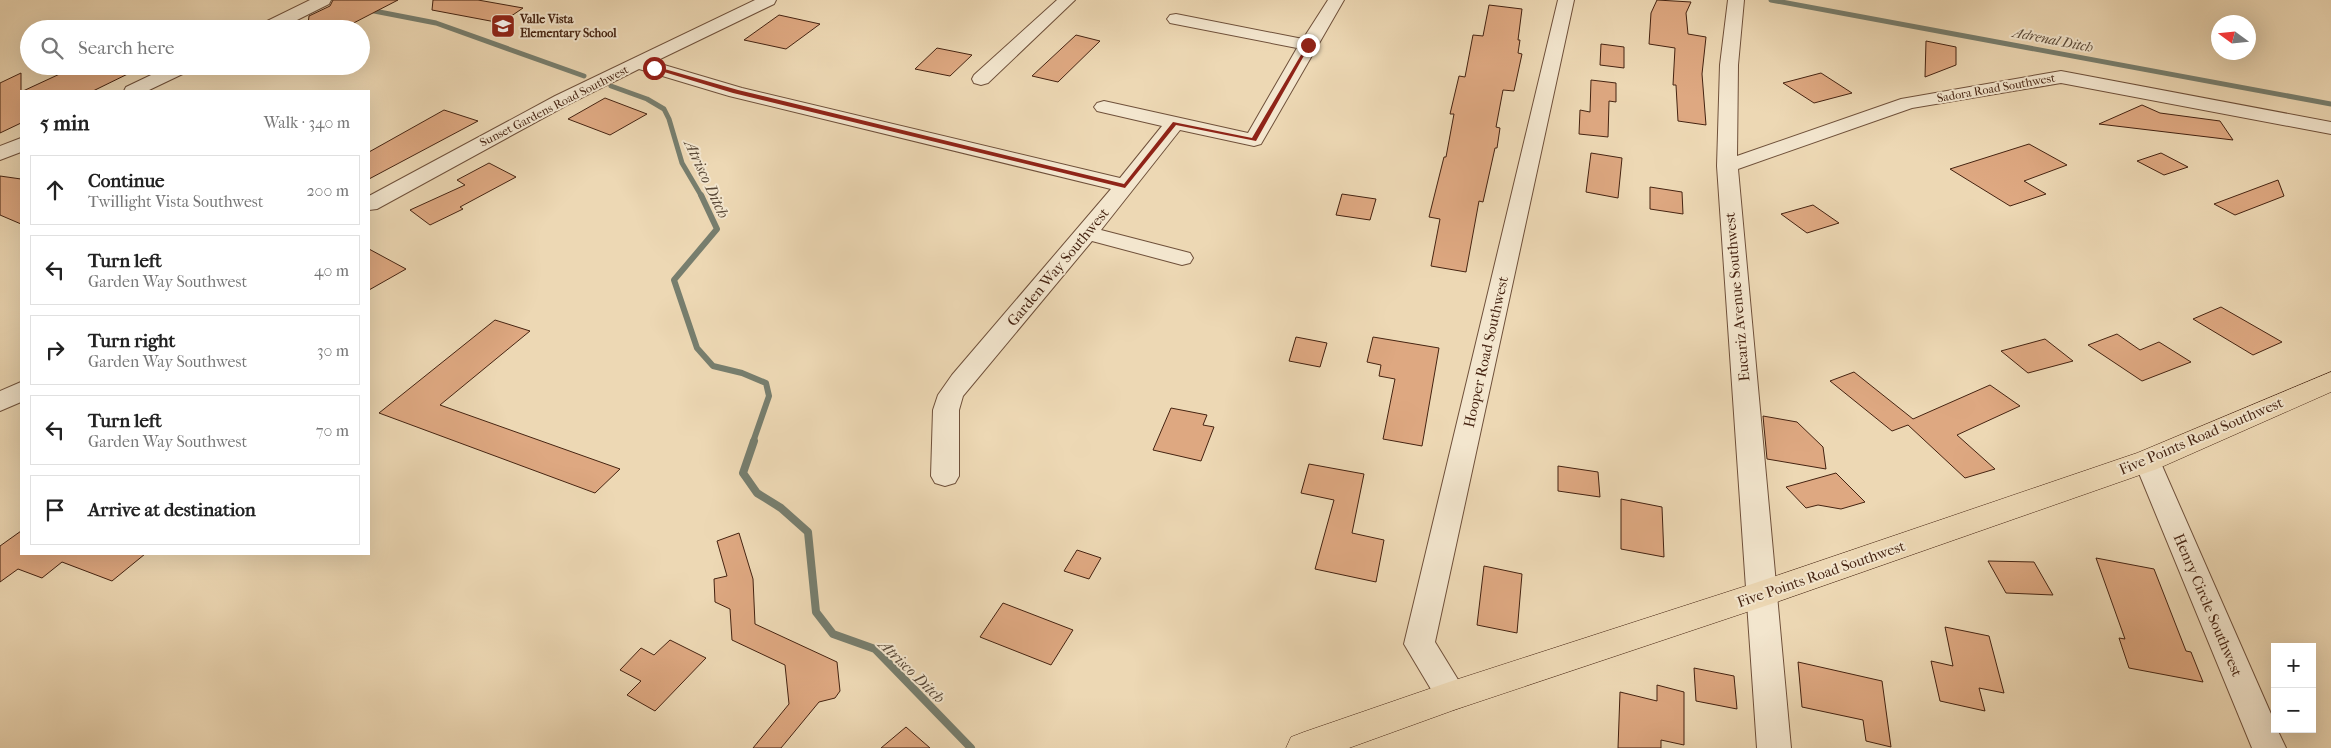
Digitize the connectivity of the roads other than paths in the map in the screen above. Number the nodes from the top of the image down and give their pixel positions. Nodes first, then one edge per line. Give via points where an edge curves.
1 (323, 0) edge
2 (768, 0) edge
3 (1067, 0) edge
4 (1336, 0) edge
5 (1566, 0) edge
6 (1736, 0) edge
7 (1176, 18) dead end
8 (283, 20) edge
9 (1308, 45) junction
10 (633, 65) junction
11 (167, 75) edge
12 (981, 79) dead end
13 (135, 90) edge
14 (1104, 107) dead end
15 (1175, 123) junction
16 (2331, 128) edge
17 (20, 144) edge
18 (0, 154) edge
19 (1727, 166) junction
20 (1125, 186) junction
21 (370, 203) edge
22 (1087, 233) junction
23 (1182, 258) dead end
24 (2331, 380) edge
25 (20, 392) edge
26 (0, 402) edge
27 (2147, 461) junction
28 (946, 476) dead end
29 (1762, 594) junction
30 (1452, 696) junction
31 (1304, 748) edge
32 (1774, 748) edge
33 (2269, 748) edge

1 - 8 street
2 - 10 street, Sunset Gardens Road Southwest
3 - 12 street
4 - 9 street
5 - 30 street, Hooper Road Southwest via 1419,644
6 - 19 street, Eucariz Avenue Southwest
7 - 9 street
9 - 15 street via 1254,140
10 - 20 street
10 - 21 street, Sunset Gardens Road Southwest
11 - 13 street
14 - 15 street
15 - 20 street, Garden Way Southwest
16 - 19 street, Sadora Road Southwest via 2061,77 1908,103
17 - 18 street
19 - 29 street, Eucariz Avenue Southwest
20 - 22 street, Garden Way Southwest
22 - 23 street
22 - 28 street, Garden Way Southwest via 951,395 946,410
24 - 27 main road, Five Points Road Southwest
25 - 26 street
27 - 29 main road, Five Points Road Southwest
27 - 33 street, Henry Circle Southwest
29 - 30 main road, Five Points Road Southwest
29 - 32 street
30 - 31 main road, Five Points Road Southwest

